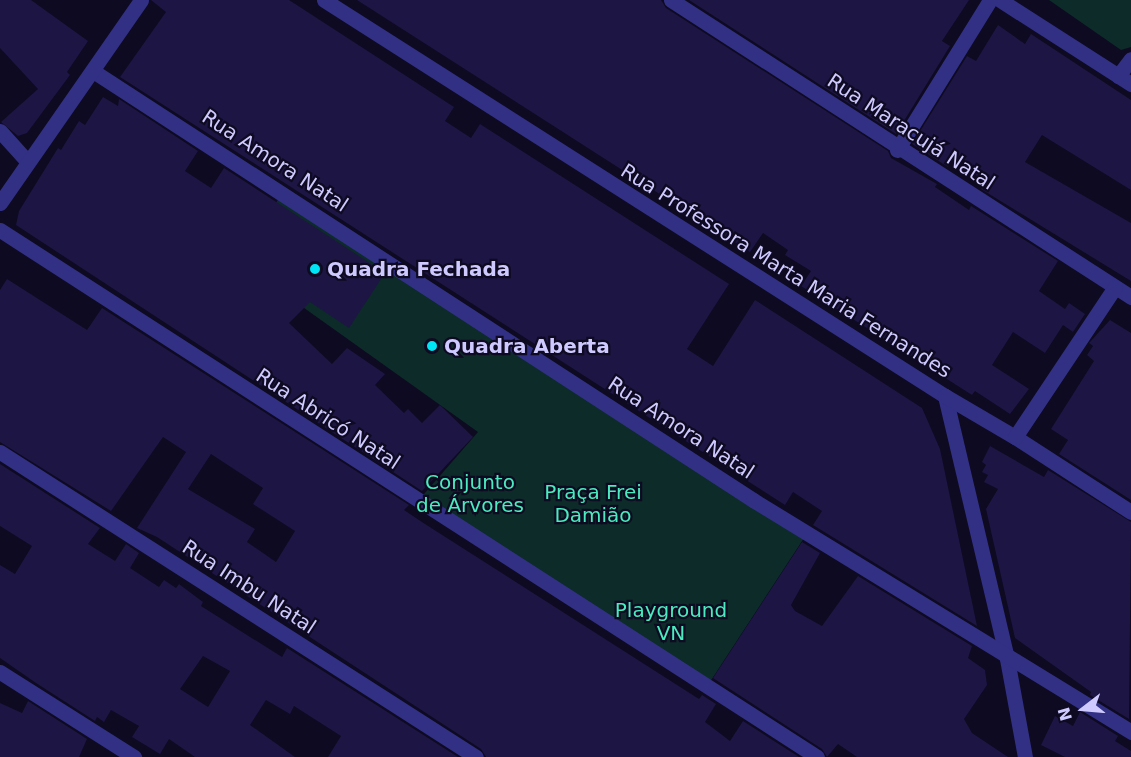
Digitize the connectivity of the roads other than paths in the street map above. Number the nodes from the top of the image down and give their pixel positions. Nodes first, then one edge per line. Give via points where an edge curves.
1 (141, 0) edge
2 (324, 0) edge
3 (671, 0) edge
4 (990, 0) edge
5 (1000, 0) edge
6 (93, 71) junction
7 (1126, 72) edge
8 (0, 130) edge
9 (897, 150) junction
10 (26, 160) junction
11 (0, 203) edge
12 (0, 230) edge
13 (1115, 287) junction
14 (1131, 297) edge
15 (945, 396) junction
16 (1016, 436) junction
17 (0, 452) edge
18 (1131, 512) edge
19 (1008, 659) junction
20 (0, 672) edge
21 (1131, 732) edge
22 (134, 757) edge
23 (476, 757) edge
24 (817, 757) edge
25 (1024, 757) edge

1 - 6 street
2 - 15 street, Rua Professora Marta Maria Fernandes
3 - 9 street, Rua Maracujá Natal
4 - 9 street
5 - 7 street
6 - 10 street
6 - 19 street, Rua Amora Natal via 753,500
8 - 10 street
9 - 13 street, Rua Maracujá Natal
10 - 11 street
12 - 24 street, Rua Abricó Natal
13 - 14 street, Rua Maracujá Natal
13 - 16 street
15 - 16 street
15 - 19 street, Rua Professora Marta Maria Fernandes
16 - 18 street
17 - 23 street, Rua Imbu Natal
19 - 21 street, Rua Amora Natal
19 - 25 street, Rua Professora Marta Maria Fernandes
20 - 22 street

